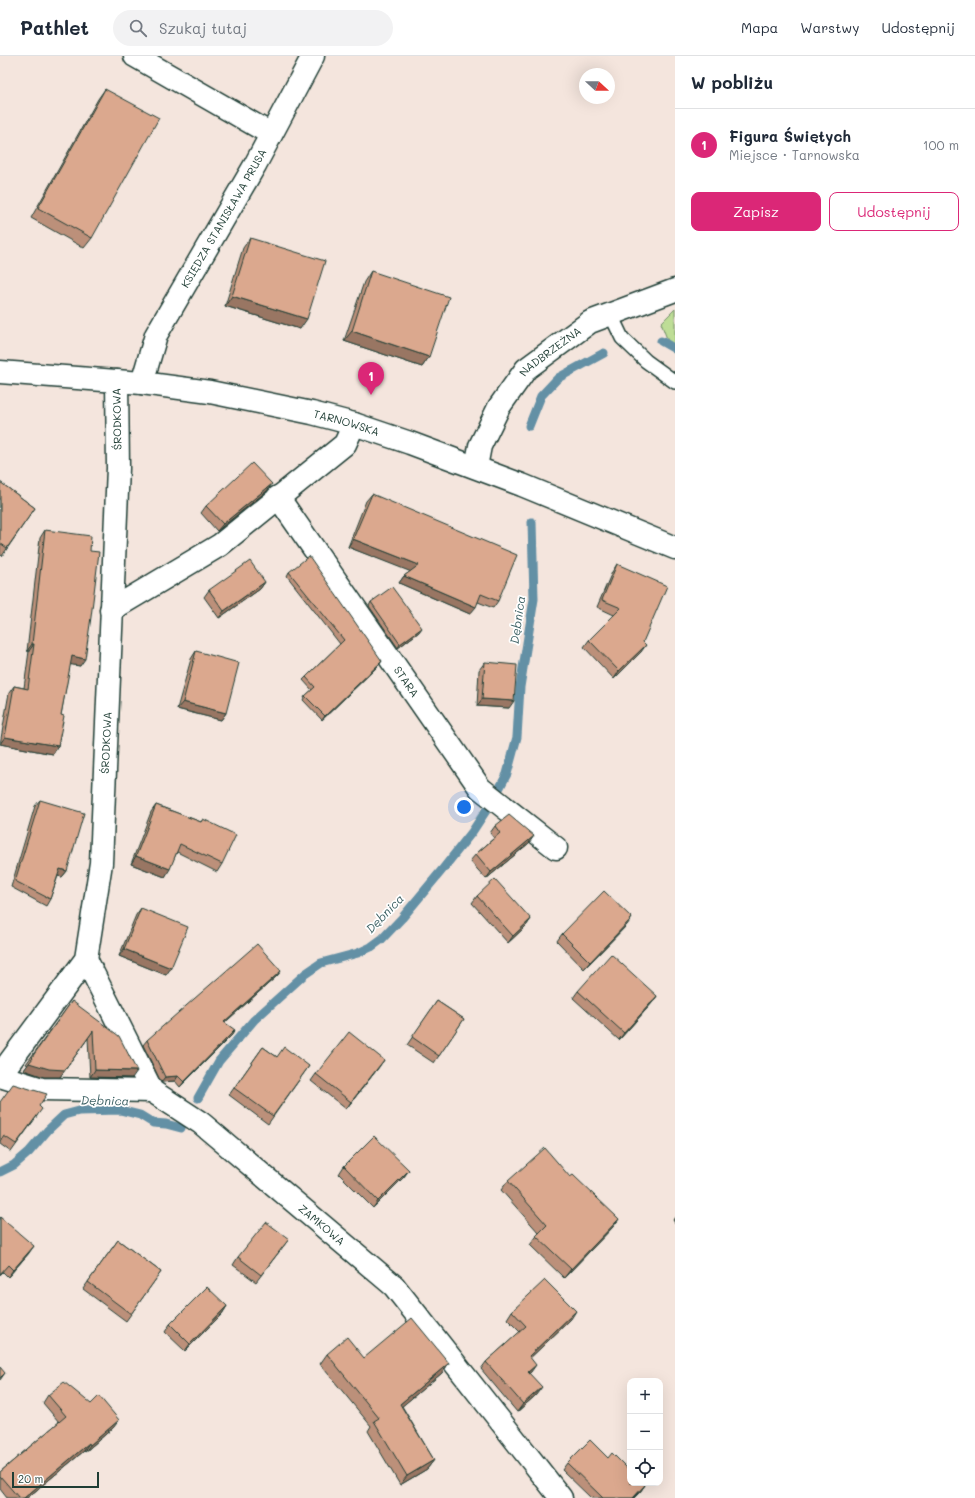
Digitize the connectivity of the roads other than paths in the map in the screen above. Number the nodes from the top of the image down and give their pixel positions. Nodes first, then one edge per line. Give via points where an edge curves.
1 (135, 56) edge
2 (313, 56) edge
3 (271, 134) junction
4 (675, 290) edge
5 (611, 315) junction
6 (0, 372) edge
7 (117, 381) junction
8 (675, 382) edge
9 (142, 383) junction
10 (354, 424) junction
11 (476, 467) junction
12 (278, 497) junction
13 (675, 548) edge
14 (111, 610) junction
15 (556, 848) dead end
16 (86, 959) junction
17 (0, 1076) edge
18 (152, 1091) junction
19 (561, 1498) edge

1 - 3 street
2 - 3 street, KSIĘDZA STANISŁAWA PRUSA
3 - 9 street, KSIĘDZA STANISŁAWA PRUSA via 156,335
4 - 5 street, NADBRZEŻNA
5 - 8 lane via 622,338
5 - 11 street, NADBRZEŻNA via 590,322 526,369 498,407 480,446
6 - 7 street, TARNOWSKA
7 - 9 street, TARNOWSKA
7 - 14 street, ŚRODKOWA via 118,468
9 - 10 street, TARNOWSKA via 238,397
10 - 11 street, TARNOWSKA
10 - 12 street via 344,444
11 - 13 street, TARNOWSKA
12 - 14 street via 220,545
12 - 15 street, STARA via 480,788
14 - 16 street, ŚRODKOWA via 101,863
16 - 17 street, ŚRODKOWA
16 - 18 street
17 - 18 street via 42,1089
18 - 19 street, ZAMKOWA via 201,1123 394,1286

